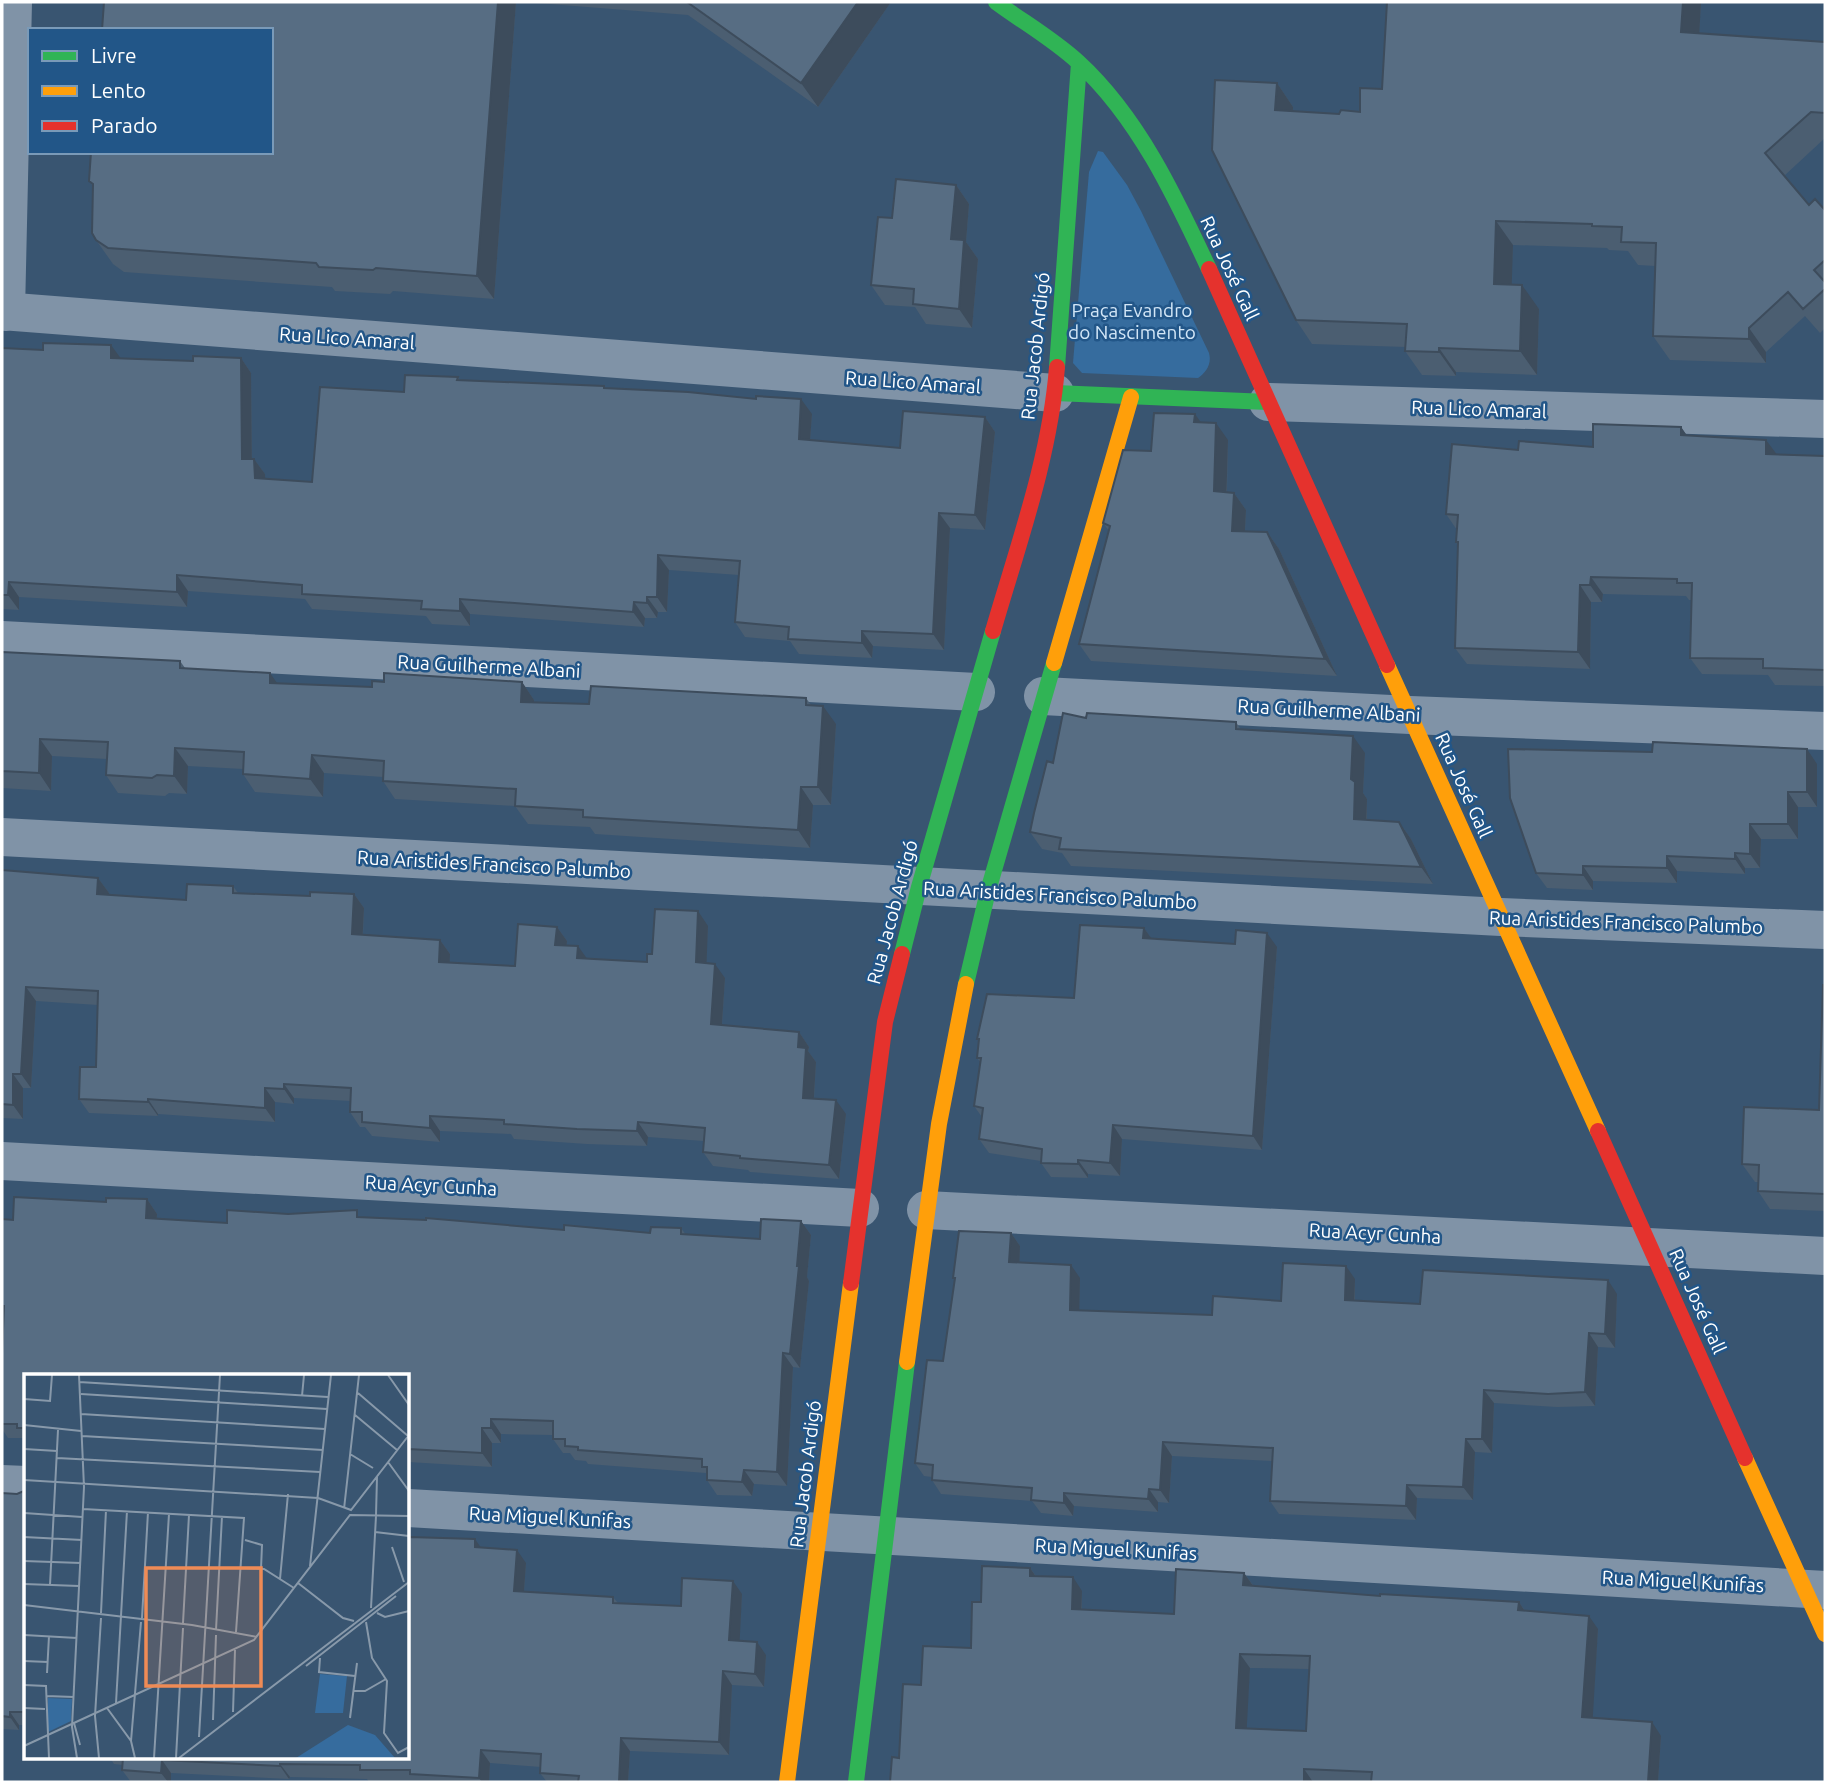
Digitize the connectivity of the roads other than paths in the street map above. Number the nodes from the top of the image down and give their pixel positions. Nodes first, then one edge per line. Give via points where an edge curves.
1 (996, 2) edge
2 (9, 5) edge
3 (1079, 63) junction
4 (4, 312) edge
5 (1055, 393) junction
6 (1131, 397) junction
7 (1268, 402) junction
8 (1825, 419) edge
9 (2, 640) edge
10 (976, 692) junction
11 (1043, 696) junction
12 (1410, 715) junction
13 (1825, 731) edge
14 (2, 837) edge
15 (919, 887) junction
16 (988, 891) junction
17 (1501, 918) junction
18 (1825, 930) edge
19 (2, 1161) edge
20 (860, 1208) junction
21 (926, 1210) junction
22 (1650, 1248) junction
23 (1825, 1256) edge
24 (2, 1484) edge
25 (24, 1485) edge
26 (410, 1508) edge
27 (818, 1533) junction
28 (886, 1536) junction
29 (1815, 1589) edge
30 (1825, 1634) edge
31 (788, 1782) edge
32 (856, 1782) edge

1 - 3 main road, Rua José Gall
2 - 4 street
3 - 5 main road, Rua Jacob Ardigó
3 - 7 main road, Rua José Gall via 1119,107 1151,155
4 - 5 street, Rua Lico Amaral
5 - 6 main road, Rua Lico Amaral
5 - 10 main road, Rua Jacob Ardigó via 1037,478
6 - 7 main road, Rua Lico Amaral
6 - 11 main road
7 - 8 street, Rua Lico Amaral
7 - 12 main road, Rua José Gall
9 - 10 street, Rua Guilherme Albani
10 - 15 main road, Rua Jacob Ardigó
11 - 12 street, Rua Guilherme Albani
11 - 16 main road
12 - 13 street, Rua Guilherme Albani
12 - 17 main road, Rua José Gall
14 - 15 street, Rua Aristides Francisco Palumbo
15 - 16 street, Rua Aristides Francisco Palumbo
15 - 20 main road, Rua Jacob Ardigó via 885,1022
16 - 17 street, Rua Aristides Francisco Palumbo
16 - 21 main road via 955,1029
17 - 18 street, Rua Aristides Francisco Palumbo
17 - 22 main road, Rua José Gall
19 - 20 street, Rua Acyr Cunha
20 - 27 main road, Rua Jacob Ardigó
21 - 22 street, Rua Acyr Cunha
21 - 28 main road
22 - 23 street, Rua Acyr Cunha
22 - 29 main road, Rua José Gall
24 - 25 street
26 - 27 street, Rua Miguel Kunifas
27 - 28 street, Rua Miguel Kunifas
27 - 31 main road, Rua Jacob Ardigó
28 - 29 street, Rua Miguel Kunifas
28 - 32 main road
29 - 30 main road, Rua José Gall

